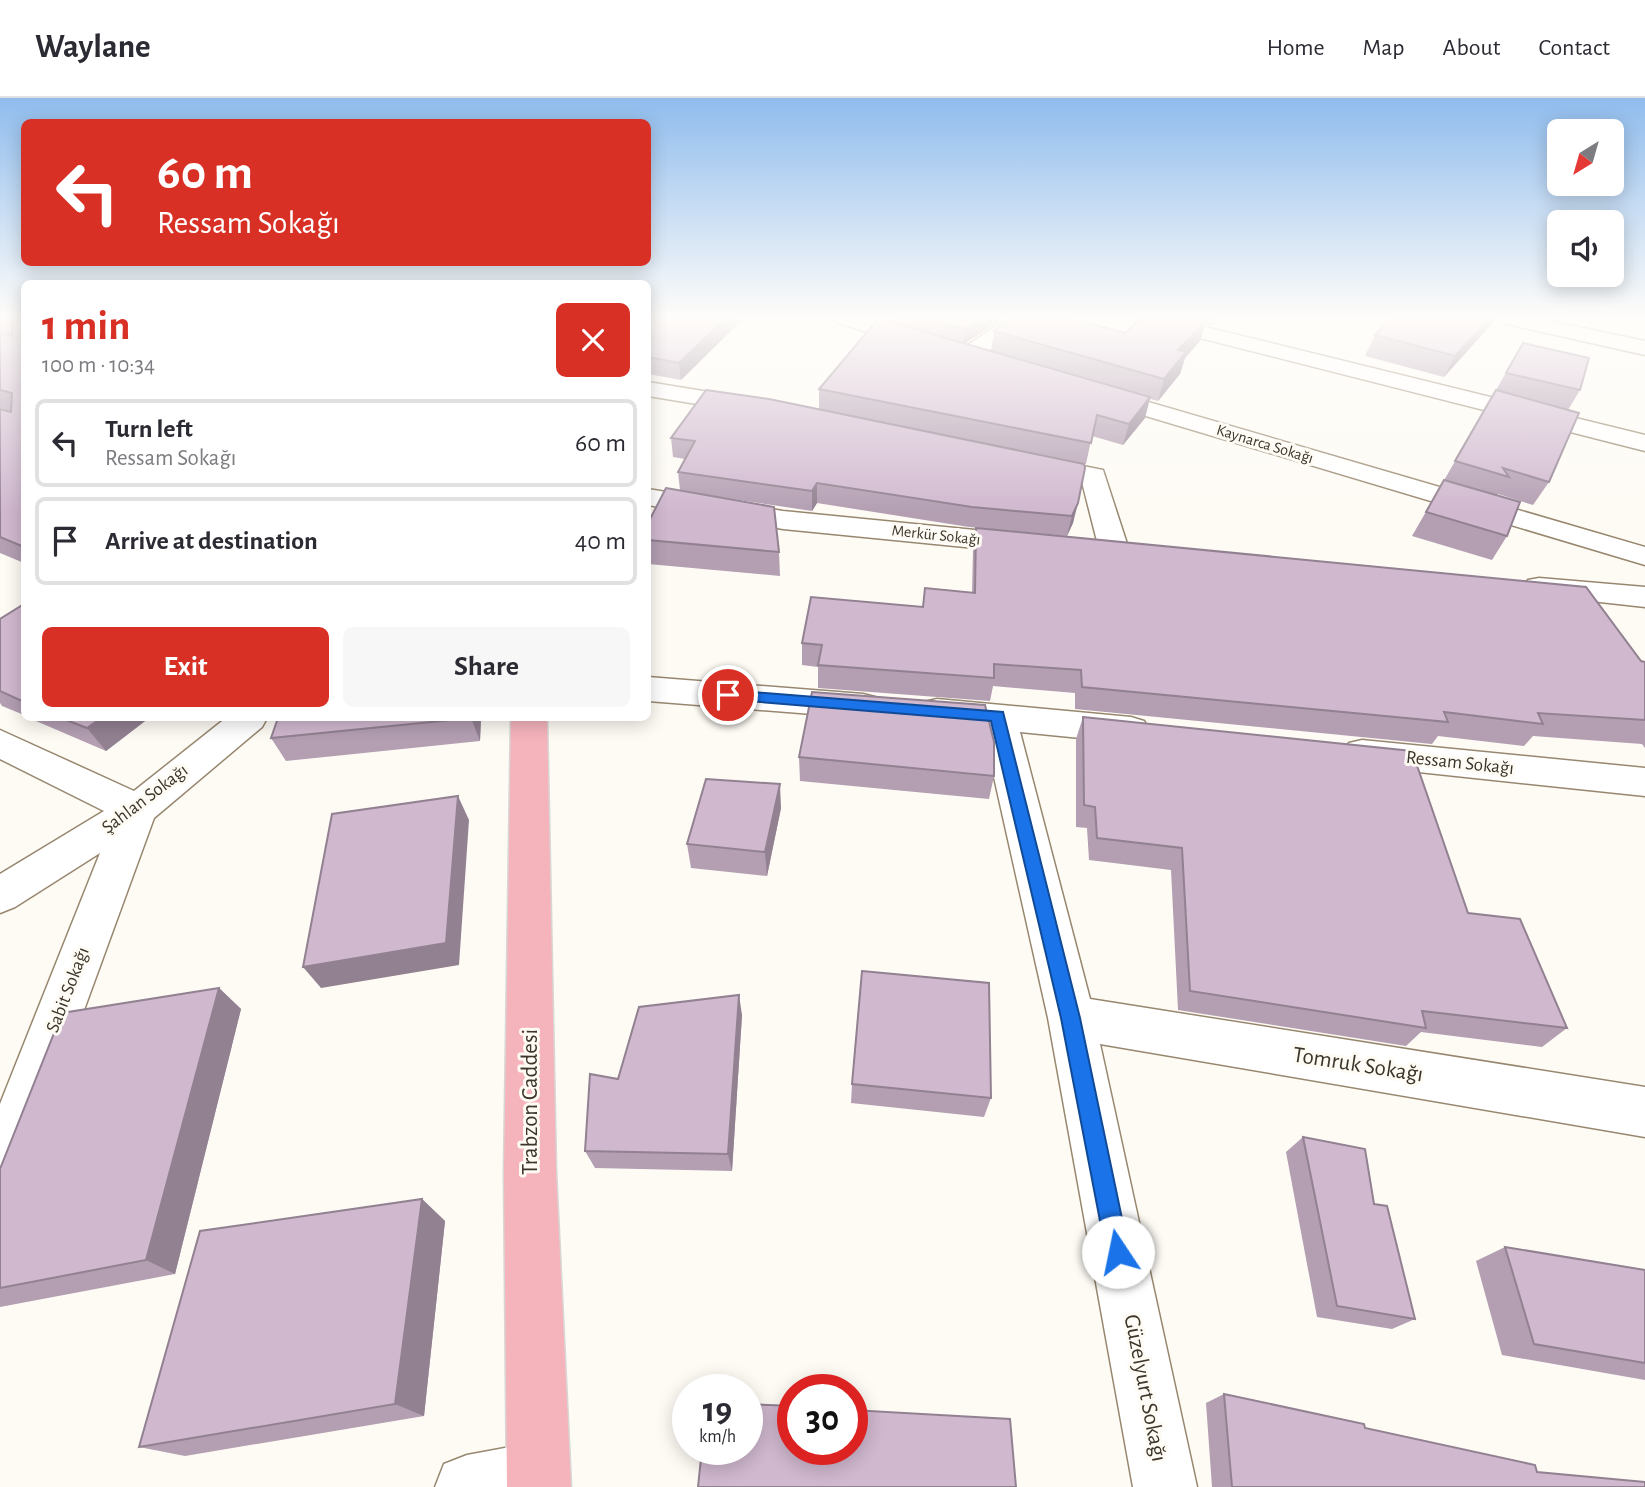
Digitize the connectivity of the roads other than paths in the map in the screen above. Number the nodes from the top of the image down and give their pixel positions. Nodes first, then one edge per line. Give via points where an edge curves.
1 (1408, 384) edge
2 (1074, 387) edge
3 (651, 389) edge
4 (770, 409) edge
5 (1645, 443) edge
6 (1013, 460) edge
7 (651, 498) edge
8 (1645, 556) edge
9 (1507, 584) edge
10 (1645, 597) edge
11 (651, 689) edge
12 (998, 716) junction
13 (245, 721) edge
14 (529, 721) edge
15 (1163, 733) edge
16 (0, 743) edge
17 (1328, 750) edge
18 (1645, 782) edge
19 (137, 810) junction
20 (0, 895) edge
21 (1071, 1018) junction
22 (1645, 1112) edge
23 (0, 1169) edge
24 (538, 1480) edge
25 (467, 1487) edge
26 (1165, 1487) edge

1 - 5 street
2 - 8 street, Kaynarca Sokağı
3 - 4 street
6 - 7 street, Merkür Sokağı via 1094,476 1101,552 783,520
9 - 10 street
11 - 12 street
12 - 15 street
12 - 21 street, Güzelyurt Sokağı
13 - 19 street, Şahlan Sokağı
14 - 24 main road, Trabzon Caddesi via 530,1172
16 - 19 street
17 - 18 street, Ressam Sokağı
19 - 20 street, Şahlan Sokağı
19 - 23 street, Sabit Sokağı
21 - 22 street, Tomruk Sokağı
21 - 26 street, Güzelyurt Sokağı
24 - 25 street

